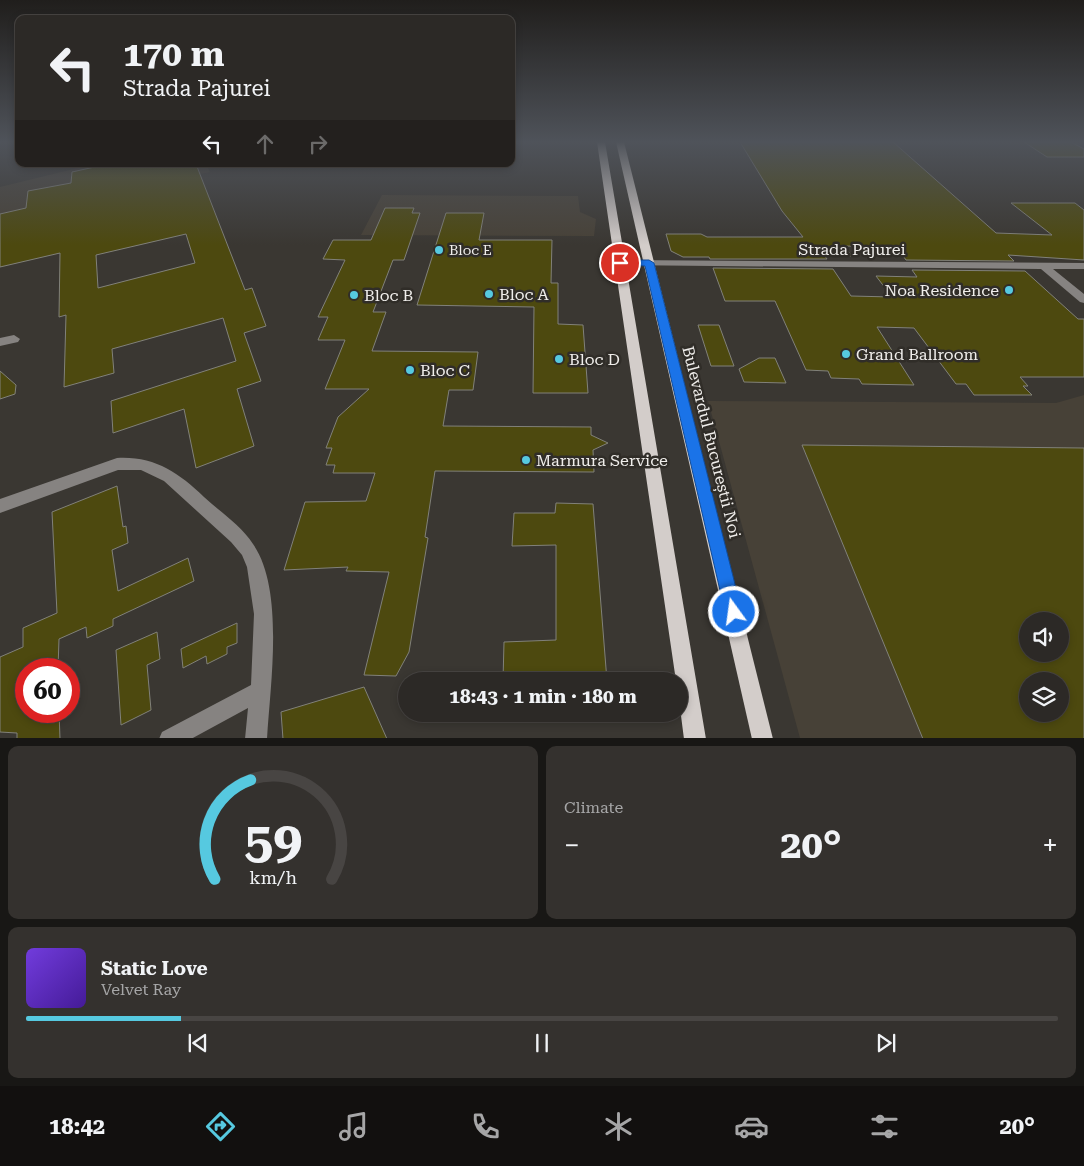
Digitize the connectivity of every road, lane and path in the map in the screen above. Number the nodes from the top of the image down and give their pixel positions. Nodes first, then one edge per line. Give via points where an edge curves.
1 (614, 176) edge
2 (620, 176) edge
3 (620, 263) junction
4 (649, 263) junction
5 (1044, 266) junction
6 (1084, 266) edge
7 (1084, 300) edge
8 (14, 339) dead end
9 (0, 342) edge
10 (0, 506) edge
11 (260, 691) junction
12 (169, 738) edge
13 (256, 738) edge
14 (696, 738) edge
15 (763, 738) edge

1 - 3 main road, Bulevardul Bucureștii Noi
2 - 4 main road, Bulevardul Bucureștii Noi
3 - 4 street, Strada Pajurei
3 - 14 main road, Bulevardul Bucureștii Noi
4 - 5 street, Strada Pajurei
4 - 15 main road, Bulevardul Bucureștii Noi
5 - 6 street, Strada Pajurei
5 - 7 street
8 - 9 street
10 - 11 street via 117,464 145,464 185,488 248,551 256,568 263,614
11 - 12 street
11 - 13 street

